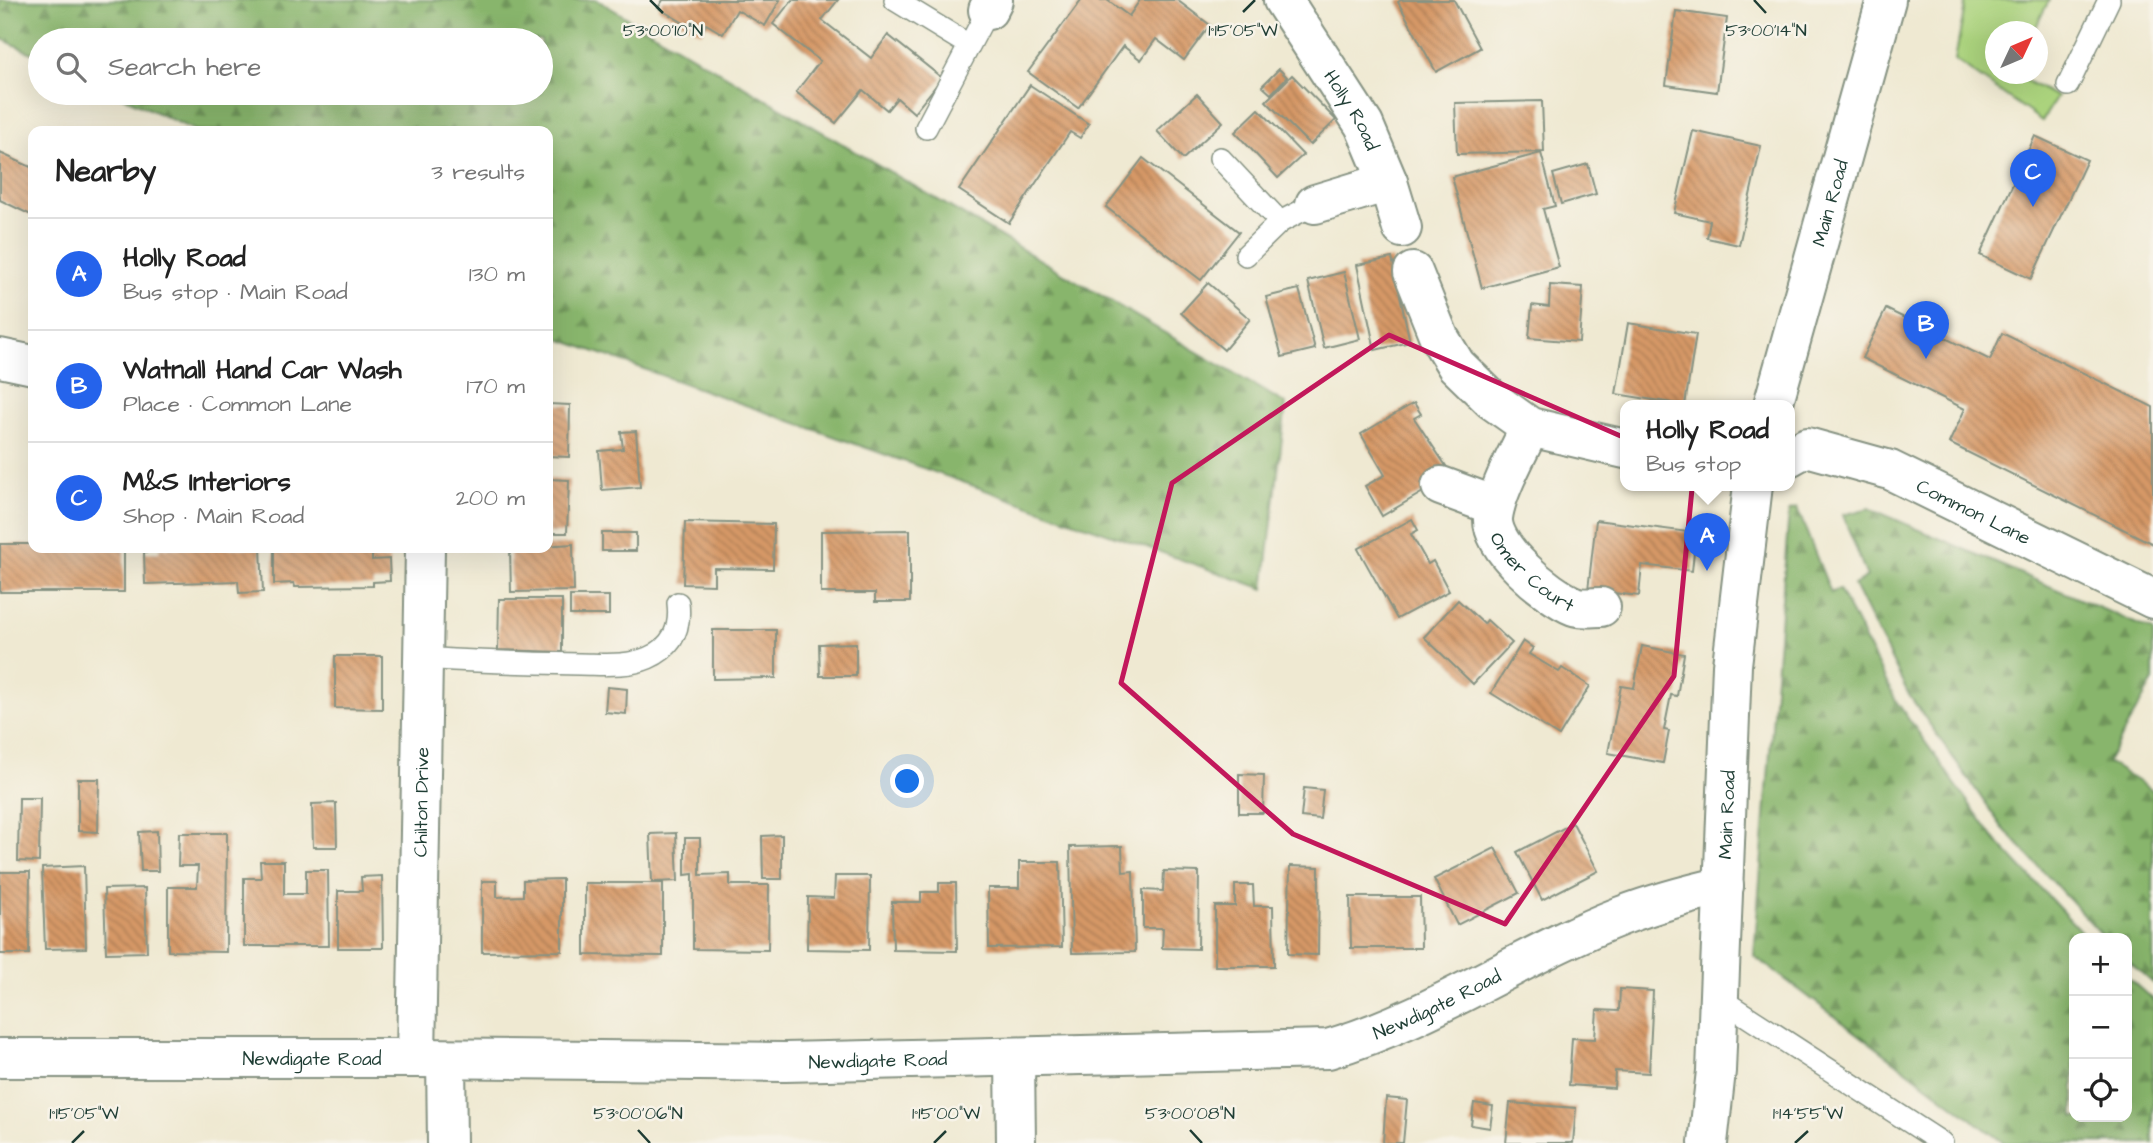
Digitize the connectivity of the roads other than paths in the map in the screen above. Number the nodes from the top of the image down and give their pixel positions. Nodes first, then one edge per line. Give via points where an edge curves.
1 (895, 0) edge
2 (1283, 0) edge
3 (1886, 0) edge
4 (2109, 0) edge
5 (990, 5) edge
6 (967, 44) junction
7 (2068, 85) dead end
8 (926, 128) dead end
9 (1220, 158) dead end
10 (1388, 182) junction
11 (1315, 204) joint
12 (1280, 222) junction
13 (1402, 228) dead end
14 (1246, 255) dead end
15 (1413, 272) dead end
16 (0, 358) edge
17 (28, 364) edge
18 (1774, 400) edge
19 (1530, 427) junction
20 (1620, 448) edge
21 (1795, 454) edge
22 (1441, 486) dead end
23 (1752, 491) edge
24 (1496, 506) junction
25 (425, 553) edge
26 (2153, 599) edge
27 (678, 603) dead end
28 (1601, 607) dead end
29 (424, 658) junction
30 (1724, 886) junction
31 (1719, 998) junction
32 (0, 1058) edge
33 (431, 1058) junction
34 (1015, 1058) junction
35 (447, 1143) edge
36 (1016, 1143) edge
37 (1708, 1143) edge
38 (1942, 1143) edge

1 - 6 lane
2 - 10 street, Holly Road via 1364,125
3 - 18 street, Main Road
4 - 7 lane
5 - 6 lane
6 - 8 lane
9 - 12 lane
10 - 11 street
10 - 13 street, Holly Road
11 - 12 lane
12 - 14 lane
15 - 19 street via 1434,326 1456,365 1492,400
16 - 17 street
19 - 20 street
19 - 24 street, Omer Court
21 - 26 street, Common Lane via 1807,447 1890,470
22 - 24 street, Omer Court
23 - 30 street, Main Road via 1732,665
24 - 28 street, Omer Court via 1497,540 1531,577 1577,607
25 - 29 street, Chilton Drive
27 - 29 lane via 680,620 675,636 648,658 626,664
29 - 33 street, Chilton Drive
30 - 31 street, Main Road
30 - 34 street, Newdigate Road via 1670,898 1619,917 1375,1035 1328,1049
31 - 37 street, Main Road
31 - 38 lane
32 - 33 street, Newdigate Road
33 - 34 street, Newdigate Road via 785,1062
33 - 35 street, Chilton Drive
34 - 36 street

